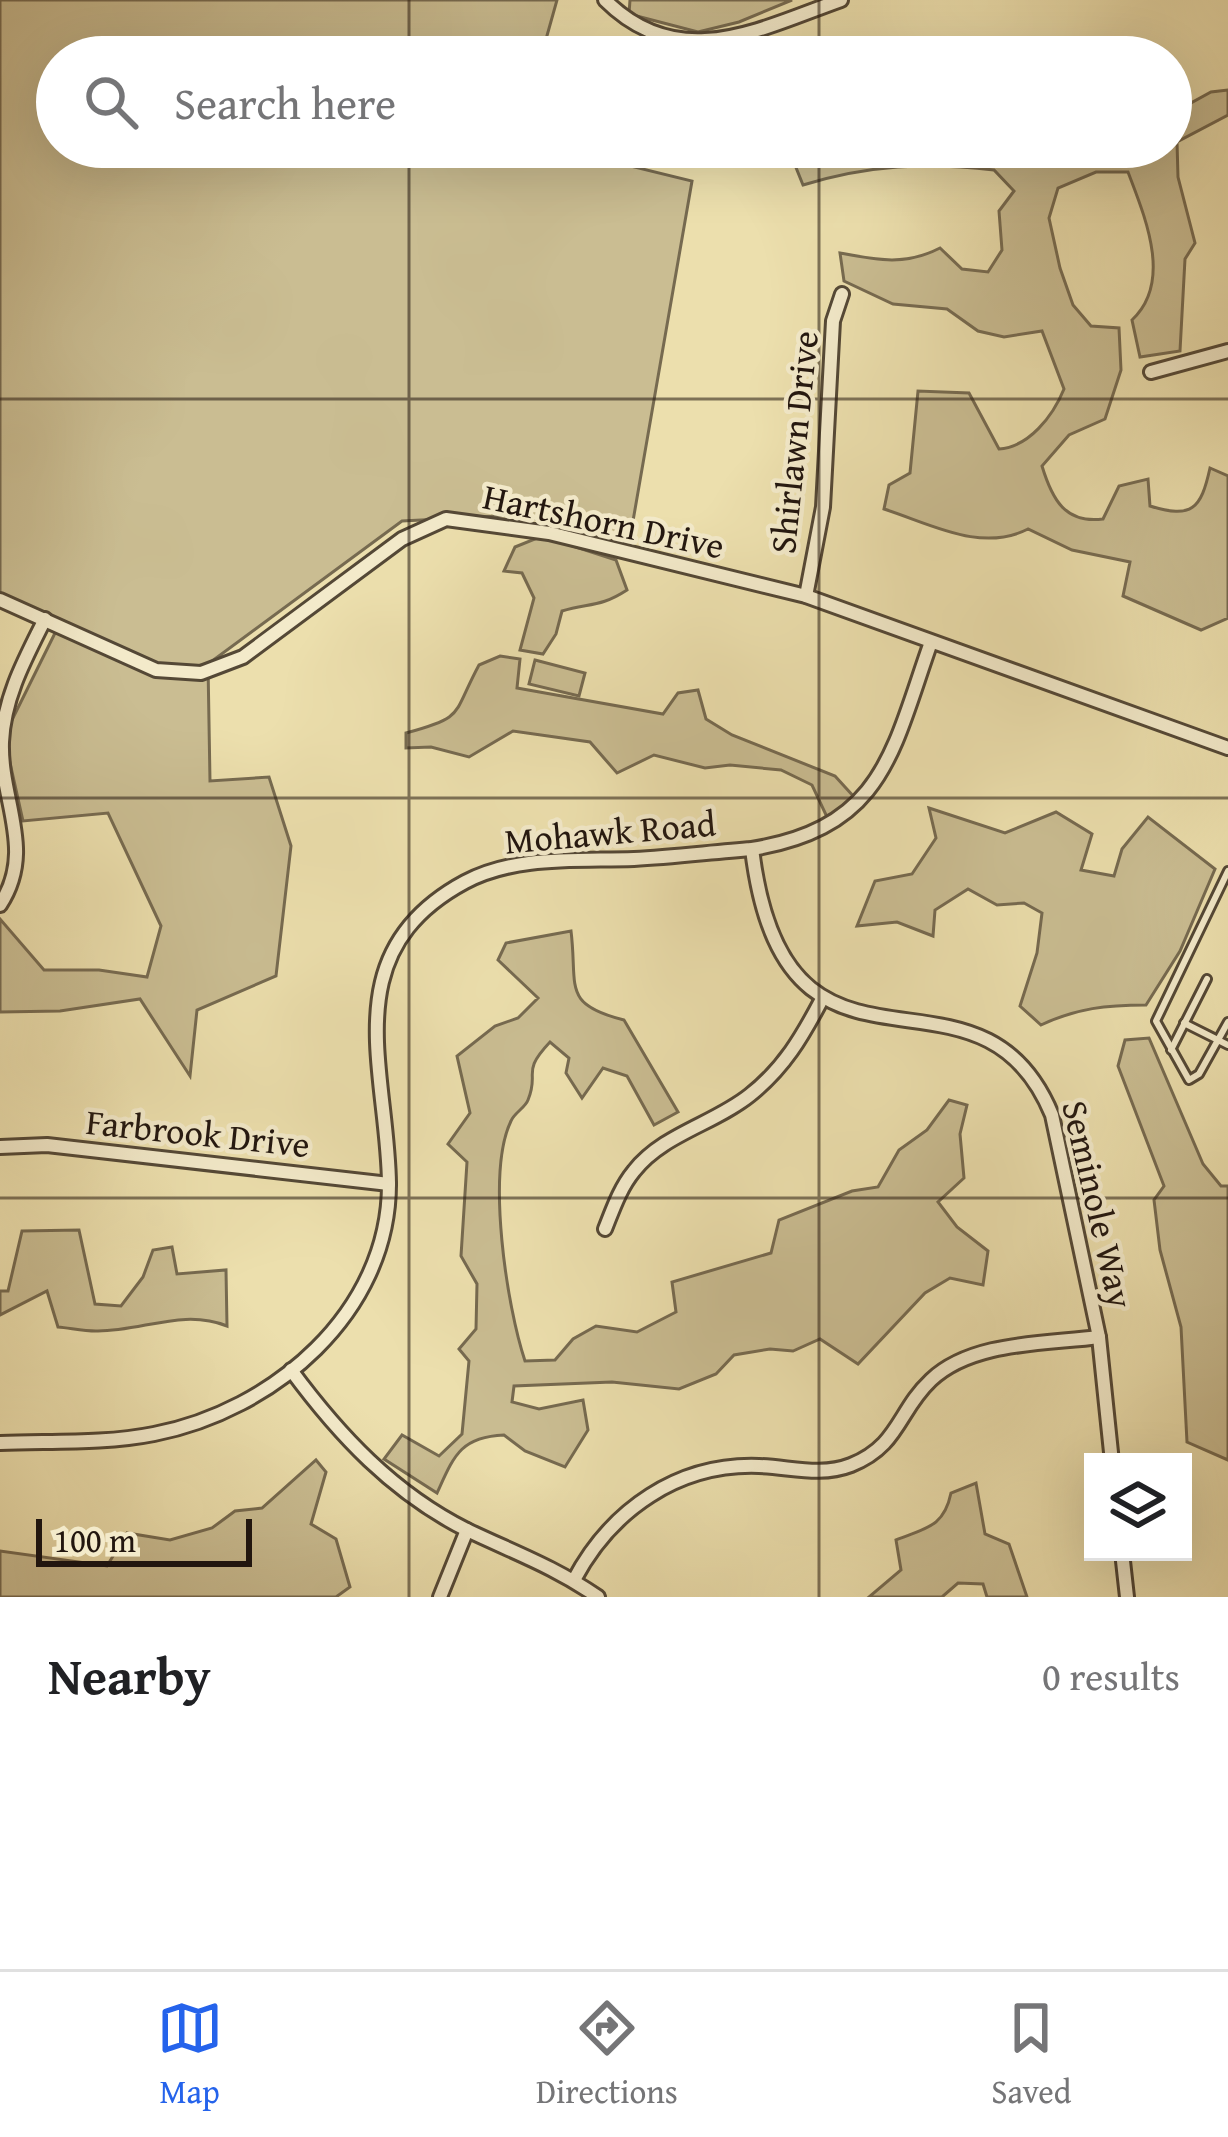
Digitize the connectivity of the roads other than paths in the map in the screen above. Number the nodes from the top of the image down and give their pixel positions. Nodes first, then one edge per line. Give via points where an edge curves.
1 (605, 0) edge
2 (842, 0) edge
3 (668, 36) edge
4 (734, 36) edge
5 (842, 294) dead end
6 (1228, 351) edge
7 (1150, 372) dead end
8 (806, 596) junction
9 (0, 600) edge
10 (45, 620) junction
11 (931, 642) junction
12 (1228, 748) edge
13 (752, 849) junction
14 (1228, 871) edge
15 (0, 905) edge
16 (1207, 979) dead end
17 (822, 999) junction
18 (1228, 1022) edge
19 (1184, 1023) junction
20 (1218, 1040) junction
21 (1228, 1045) edge
22 (1171, 1050) junction
23 (0, 1147) edge
24 (389, 1184) junction
25 (605, 1229) dead end
26 (1099, 1337) junction
27 (291, 1370) junction
28 (0, 1443) edge
29 (1111, 1453) edge
30 (467, 1530) junction
31 (1123, 1561) edge
32 (574, 1580) junction
33 (440, 1597) edge
34 (598, 1597) edge
35 (1127, 1597) edge

1 - 3 street via 636,26
2 - 4 street
5 - 8 street, Shirlawn Drive via 833,321 823,507
6 - 7 street
8 - 10 street, Hartshorn Drive via 549,533 446,519 402,539 243,657 201,673 156,670
8 - 11 street, Hartshorn Drive
9 - 10 street, Hartshorn Drive
10 - 15 street via 4,722 4,783 18,840 13,881
11 - 12 street, Hartshorn Drive
11 - 13 street, Mohawk Road via 874,785 840,818 788,843
13 - 17 street, Seminole Way via 778,951
13 - 24 street, Mohawk Road via 519,864 469,880 425,911 394,954 377,1004
14 - 22 lane via 1157,1015
16 - 19 lane
17 - 25 street via 773,1075 635,1168
17 - 26 street, Seminole Way via 862,1015 985,1035 1026,1069 1052,1115
18 - 20 lane
19 - 20 lane
19 - 22 lane
20 - 21 lane
20 - 22 lane via 1190,1080
23 - 24 street, Farbrook Drive via 47,1145
24 - 27 street, Mohawk Road via 369,1280
26 - 29 street, Seminole Way
26 - 32 street via 953,1364 920,1392 892,1438 847,1467 735,1466 675,1481 623,1514
27 - 28 street, Mohawk Road via 217,1415 153,1434
27 - 30 street via 360,1453
30 - 32 street
30 - 33 street
31 - 35 street
32 - 34 street

